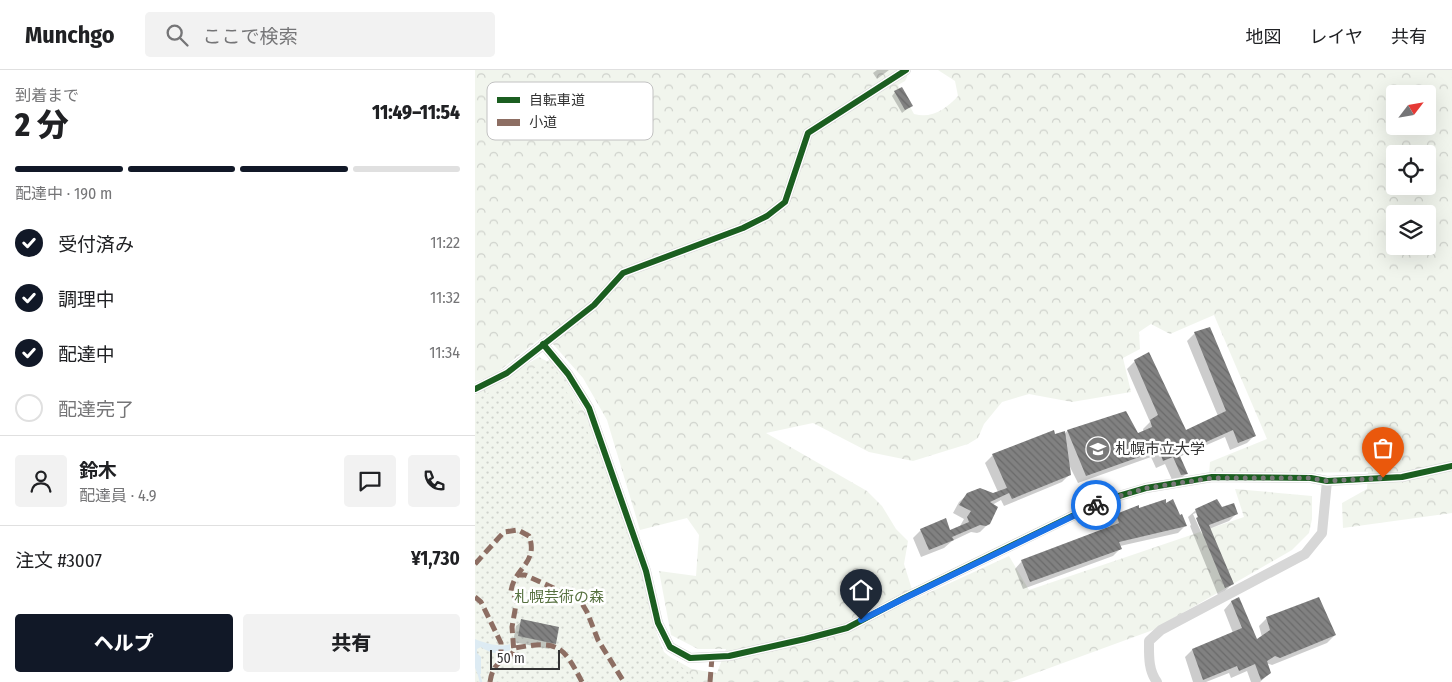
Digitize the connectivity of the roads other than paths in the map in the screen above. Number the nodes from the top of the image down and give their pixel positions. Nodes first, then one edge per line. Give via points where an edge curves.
1 (906, 70) edge
2 (543, 344) junction
3 (475, 389) edge
4 (1452, 466) edge
5 (1327, 481) junction
6 (1157, 682) edge

1 - 2 street via 808,133 785,202 767,216 623,273 594,305
2 - 3 street via 507,372
2 - 5 street via 568,374 589,408 646,571 658,623 670,647 690,658 729,656 847,628 1105,500 1147,488 1212,478 1311,478
4 - 5 street via 1402,477
5 - 6 street via 1322,533 1305,554 1161,630 1149,641 1149,660

